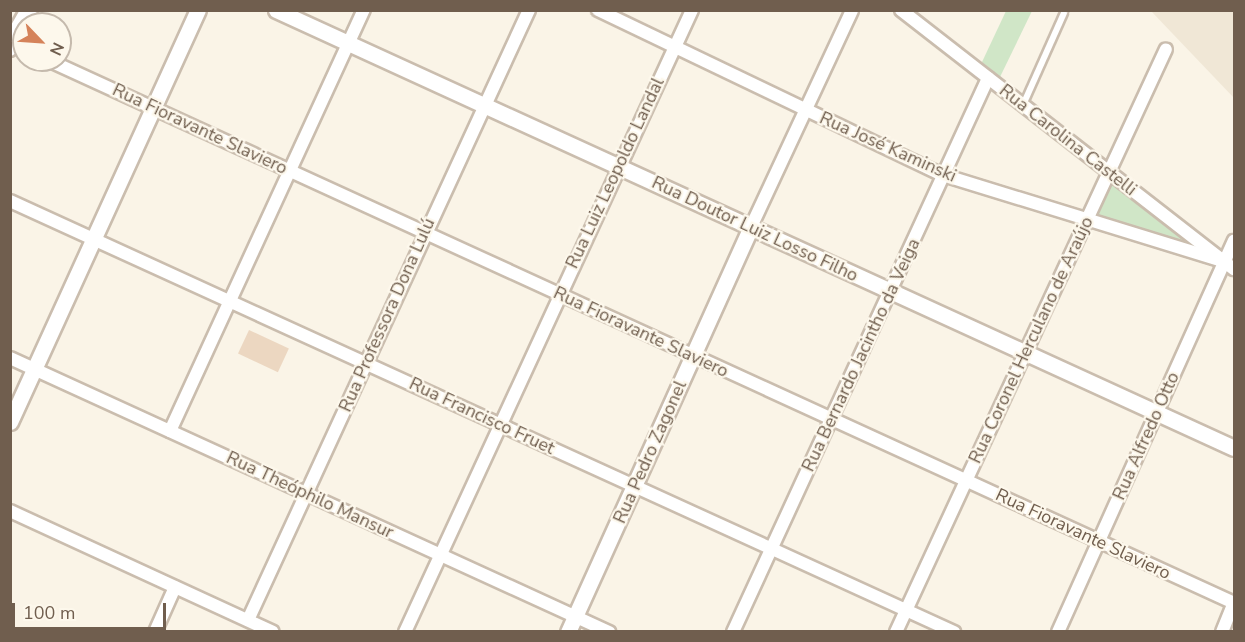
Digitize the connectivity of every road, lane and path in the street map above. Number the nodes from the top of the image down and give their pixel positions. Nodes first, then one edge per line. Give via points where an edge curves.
1 (198, 10) edge
2 (276, 10) edge
3 (364, 10) edge
4 (530, 10) edge
5 (598, 10) edge
6 (692, 10) edge
7 (852, 10) edge
8 (901, 10) edge
9 (1064, 13) dead end
10 (349, 44) junction
11 (673, 46) junction
12 (1166, 49) dead end
13 (72, 71) edge
14 (988, 78) junction
15 (482, 105) junction
16 (1023, 105) junction
17 (154, 108) junction
18 (805, 109) junction
19 (618, 167) junction
20 (290, 171) junction
21 (1109, 172) junction
22 (943, 175) junction
23 (10, 201) edge
24 (1087, 219) junction
25 (751, 227) junction
26 (424, 232) junction
27 (94, 239) junction
28 (1234, 241) edge
29 (1230, 266) edge
30 (890, 291) junction
31 (560, 294) junction
32 (230, 301) junction
33 (1025, 352) junction
34 (693, 356) junction
35 (10, 358) edge
36 (365, 363) junction
37 (35, 369) junction
38 (1157, 413) junction
39 (831, 418) junction
40 (10, 422) edge
41 (500, 424) junction
42 (170, 431) junction
43 (1234, 448) edge
44 (966, 480) junction
45 (634, 486) junction
46 (306, 493) junction
47 (10, 512) edge
48 (1099, 541) junction
49 (771, 548) junction
50 (440, 554) junction
51 (175, 587) junction
52 (1234, 603) edge
53 (906, 609) junction
54 (575, 616) junction
55 (248, 620) junction
56 (154, 632) edge
57 (273, 632) edge
58 (405, 632) edge
59 (568, 632) edge
60 (609, 632) edge
61 (733, 632) edge
62 (896, 632) edge
63 (954, 632) edge
64 (1058, 632) edge
65 (1222, 632) edge

1 - 17 street
2 - 10 street, Rua Doutor Luiz Losso Filho
3 - 10 street
4 - 15 street, Rua Professora Dona Lulú
5 - 11 street, Rua José Kaminski
6 - 11 street, Rua Luiz Leopoldo Landal
7 - 18 street, Rua Pedro Zagonel
8 - 14 street, Rua Carolina Castelli
9 - 16 lane
10 - 15 street, Rua Doutor Luiz Losso Filho
10 - 20 street
11 - 18 street, Rua José Kaminski
11 - 19 street, Rua Luiz Leopoldo Landal
12 - 21 street, Rua Coronel Herculano de Araújo
13 - 17 street, Rua Fioravante Slaviero
14 - 16 street, Rua Carolina Castelli
14 - 22 street, Rua Bernardo Jacintho da Veiga
15 - 19 street, Rua Doutor Luiz Losso Filho
15 - 26 street, Rua Professora Dona Lulú
16 - 21 street, Rua Carolina Castelli
17 - 20 street, Rua Fioravante Slaviero
17 - 27 street
18 - 22 street, Rua José Kaminski
18 - 25 street, Rua Pedro Zagonel
19 - 25 street, Rua Doutor Luiz Losso Filho
19 - 31 street, Rua Luiz Leopoldo Landal
20 - 26 street, Rua Fioravante Slaviero
20 - 32 street
21 - 24 street, Rua Coronel Herculano de Araújo
21 - 29 street, Rua Carolina Castelli
22 - 24 street, Rua José Kaminski
22 - 30 street, Rua Bernardo Jacintho da Veiga
23 - 27 street, Rua Francisco Fruet
24 - 29 street, Rua José Kaminski
24 - 33 street, Rua Coronel Herculano de Araújo
25 - 30 street, Rua Doutor Luiz Losso Filho
25 - 34 street, Rua Pedro Zagonel
26 - 31 street, Rua Fioravante Slaviero
26 - 36 street, Rua Professora Dona Lulú
27 - 32 street, Rua Francisco Fruet
27 - 37 street
28 - 29 street, Rua Alfredo Otto
29 - 38 street, Rua Alfredo Otto
30 - 33 street, Rua Doutor Luiz Losso Filho
30 - 39 street, Rua Bernardo Jacintho da Veiga
31 - 34 street, Rua Fioravante Slaviero
31 - 41 street, Rua Luiz Leopoldo Landal
32 - 36 street, Rua Francisco Fruet
32 - 42 street
33 - 38 street, Rua Doutor Luiz Losso Filho
33 - 44 street, Rua Coronel Herculano de Araújo
34 - 39 street, Rua Fioravante Slaviero
34 - 45 street, Rua Pedro Zagonel
35 - 37 street, Rua Theóphilo Mansur
36 - 41 street, Rua Francisco Fruet
36 - 46 street, Rua Professora Dona Lulú
37 - 40 street
37 - 42 street, Rua Theóphilo Mansur
38 - 43 street, Rua Doutor Luiz Losso Filho
38 - 48 street, Rua Alfredo Otto
39 - 44 street, Rua Fioravante Slaviero
39 - 49 street, Rua Bernardo Jacintho da Veiga
41 - 45 street, Rua Francisco Fruet
41 - 50 street, Rua Luiz Leopoldo Landal
42 - 46 street, Rua Theóphilo Mansur
44 - 48 street, Rua Fioravante Slaviero
44 - 53 street, Rua Coronel Herculano de Araújo
45 - 49 street, Rua Francisco Fruet
45 - 54 street, Rua Pedro Zagonel
46 - 50 street, Rua Theóphilo Mansur
46 - 55 street, Rua Professora Dona Lulú
47 - 51 street
48 - 52 street, Rua Fioravante Slaviero
48 - 64 street, Rua Alfredo Otto
49 - 53 street, Rua Francisco Fruet
49 - 61 street, Rua Bernardo Jacintho da Veiga
50 - 54 street, Rua Theóphilo Mansur
50 - 58 street, Rua Luiz Leopoldo Landal
51 - 55 street
51 - 56 street
52 - 65 street
53 - 62 street, Rua Coronel Herculano de Araújo
53 - 63 street, Rua Francisco Fruet
54 - 59 street, Rua Pedro Zagonel
54 - 60 street, Rua Theóphilo Mansur
55 - 57 street

